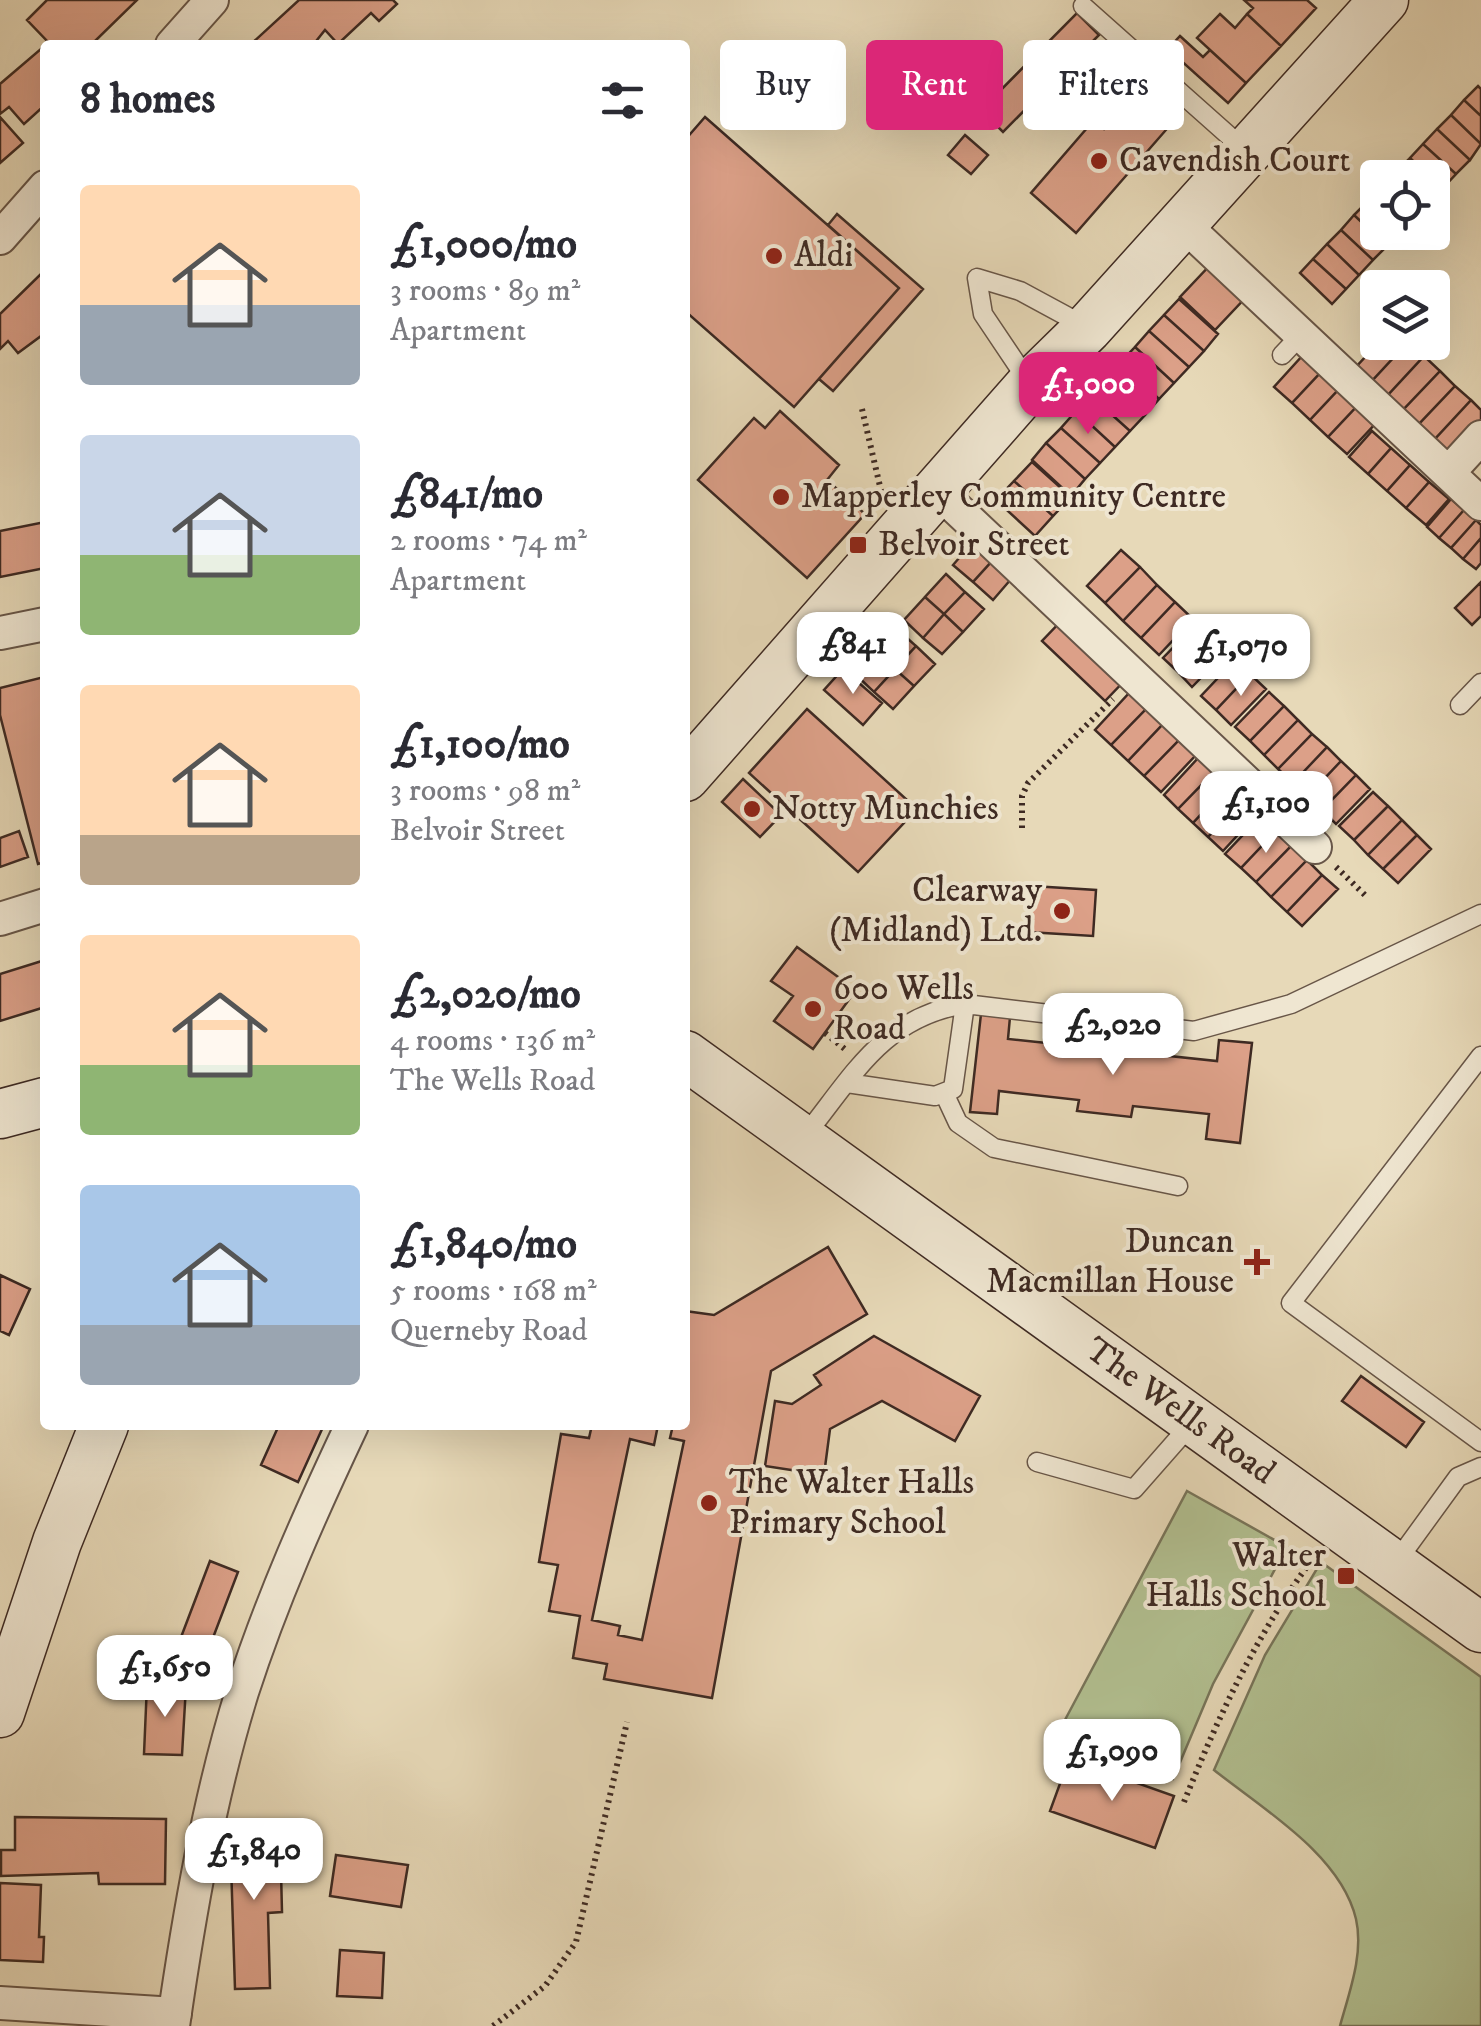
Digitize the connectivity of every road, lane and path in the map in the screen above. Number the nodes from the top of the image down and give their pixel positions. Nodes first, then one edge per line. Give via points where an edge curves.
1 (212, 0) edge
2 (1384, 0) edge
3 (1083, 6) dead end
4 (176, 40) edge
5 (1245, 150) junction
6 (40, 193) edge
7 (1181, 222) junction
8 (0, 238) edge
9 (1088, 328) junction
10 (1030, 385) junction
11 (862, 409) dead end
12 (1481, 437) edge
13 (1449, 472) junction
14 (1481, 504) edge
15 (925, 508) junction
16 (40, 625) edge
17 (0, 633) edge
18 (1134, 676) junction
19 (1481, 683) edge
20 (1460, 704) dead end
21 (690, 771) edge
22 (1022, 828) dead end
23 (1316, 847) joint
24 (1367, 897) dead end
25 (40, 907) edge
26 (1481, 914) edge
27 (0, 919) edge
28 (965, 1004) junction
29 (825, 1032) dead end
30 (835, 1041) dead end
31 (1481, 1056) edge
32 (690, 1059) edge
33 (848, 1083) junction
34 (944, 1092) junction
35 (40, 1104) edge
36 (0, 1116) edge
37 (801, 1140) junction
38 (0, 1141) edge
39 (1178, 1186) dead end
40 (1192, 1422) junction
41 (102, 1430) edge
42 (344, 1430) edge
43 (1481, 1442) edge
44 (1036, 1462) dead end
45 (1481, 1467) edge
46 (1342, 1531) junction
47 (1393, 1566) junction
48 (1481, 1628) edge
49 (0, 1713) edge
50 (626, 1722) dead end
51 (1184, 1802) dead end
52 (0, 2003) edge
53 (174, 2020) edge
54 (493, 2026) edge

1 - 4 street
2 - 5 main road
3 - 5 lane
5 - 7 main road
6 - 8 street
7 - 9 main road
7 - 13 street via 1291,345
9 - 10 main road
9 - 10 lane via 1020,291 977,278 983,314
10 - 15 main road
11 - 15 path via 879,492
12 - 13 street
13 - 14 street
15 - 18 street
15 - 21 main road
16 - 17 street
18 - 22 path via 1028,783
18 - 23 street
19 - 20 lane
23 - 24 path
25 - 27 street
26 - 28 lane via 1290,1004 1194,1031
28 - 33 lane via 916,1016 883,1038
28 - 34 lane via 957,1081
29 - 30 path
31 - 43 lane via 1290,1303
32 - 37 main road, The Wells Road
33 - 34 lane
33 - 37 lane
34 - 39 lane via 958,1124 994,1148
35 - 36 main road
36 - 38 street
37 - 40 main road, The Wells Road
40 - 44 lane via 1134,1488
40 - 46 main road, The Wells Road
41 - 49 main road
42 - 53 street via 241,1695 216,1789
45 - 47 lane via 1458,1477
46 - 47 main road, The Wells Road
46 - 51 path via 1313,1558 1270,1620 1228,1693
47 - 48 main road, The Wells Road
50 - 54 path via 576,1942 545,1986
52 - 53 street

